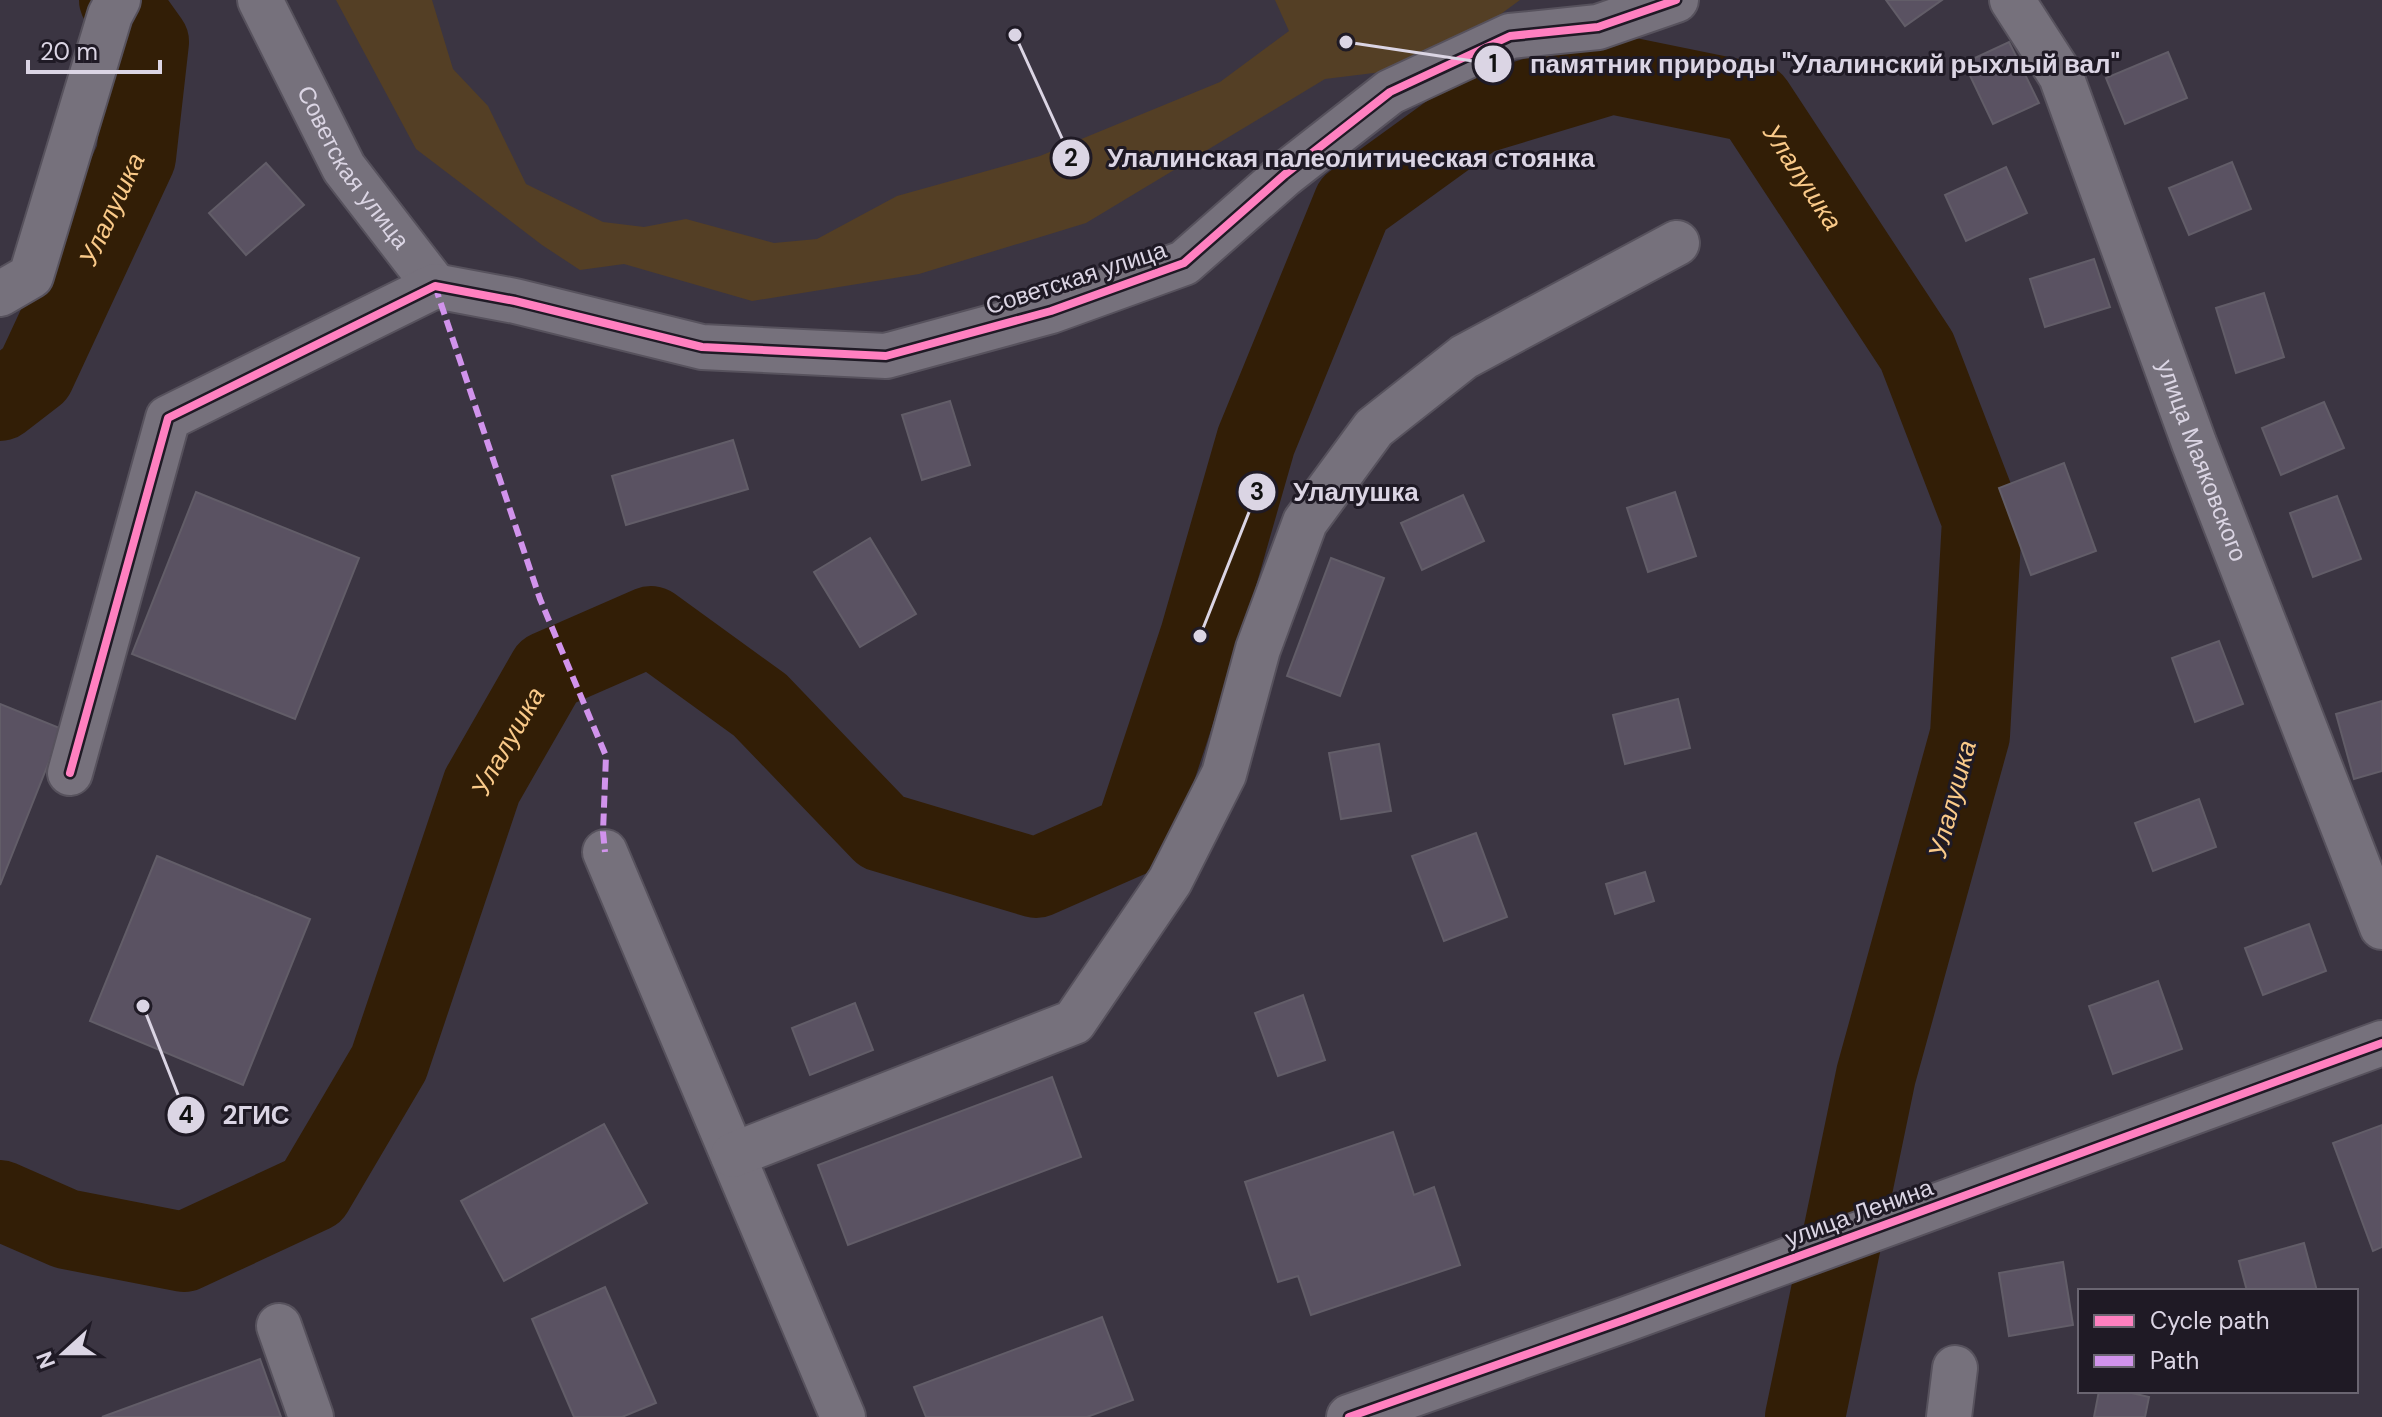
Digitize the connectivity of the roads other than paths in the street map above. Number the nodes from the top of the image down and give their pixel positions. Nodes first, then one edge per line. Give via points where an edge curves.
1 (260, 0) edge
2 (1676, 0) edge
3 (2012, 0) edge
4 (114, 7) edge
5 (1677, 243) dead end
6 (435, 286) junction
7 (0, 294) edge
8 (70, 773) dead end
9 (605, 852) dead end
10 (2382, 927) edge
11 (2382, 1043) edge
12 (733, 1155) junction
13 (279, 1326) dead end
14 (1955, 1368) dead end
15 (311, 1417) edge
16 (843, 1417) edge
17 (1349, 1417) edge
18 (1949, 1417) edge

1 - 6 street, Советская улица via 344,168
2 - 6 street, Советская улица via 1598,27 1510,36 1390,92 1184,263 1051,311 886,356 702,347
3 - 10 street, улица Маяковского via 2061,76 2194,443
4 - 7 street via 31,276
5 - 12 street via 1464,357 1374,428 1305,522 1258,649 1224,774 1170,881 1074,1022
6 - 8 street via 168,418
9 - 12 street
11 - 17 street, улица Ленина
12 - 16 street
13 - 15 street
14 - 18 street

